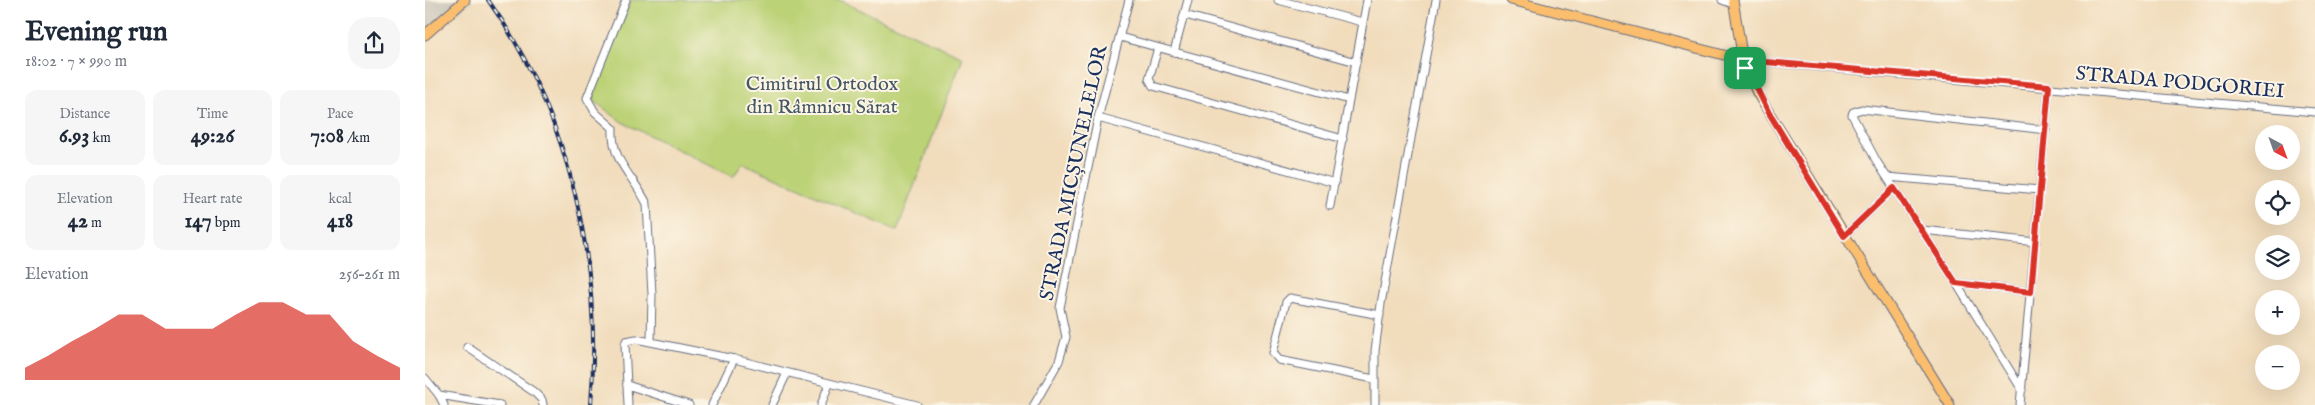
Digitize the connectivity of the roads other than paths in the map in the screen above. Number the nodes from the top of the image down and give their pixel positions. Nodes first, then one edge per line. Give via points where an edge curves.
1 (465, 0) edge
2 (626, 0) edge
3 (1129, 0) edge
4 (1188, 0) edge
5 (1278, 0) edge
6 (1367, 0) edge
7 (1436, 0) edge
8 (1511, 0) edge
9 (1722, 0) edge
10 (1733, 2) edge
11 (1185, 15) junction
12 (1362, 22) junction
13 (425, 35) edge
14 (1120, 36) junction
15 (1158, 48) junction
16 (1174, 52) junction
17 (1743, 60) junction
18 (1356, 62) junction
19 (2049, 86) junction
20 (1349, 100) junction
21 (2315, 112) edge
22 (1098, 118) junction
23 (2046, 130) junction
24 (1343, 139) junction
25 (1887, 177) junction
26 (1335, 183) junction
27 (1894, 188) junction
28 (2040, 190) junction
29 (1330, 206) dead end
30 (1922, 230) junction
31 (1844, 236) junction
32 (2036, 242) junction
33 (1956, 283) junction
34 (2031, 292) junction
35 (1380, 315) junction
36 (651, 341) junction
37 (467, 348) dead end
38 (734, 359) junction
39 (787, 373) junction
40 (1374, 379) junction
41 (426, 382) edge
42 (829, 384) junction
43 (627, 385) junction
44 (2022, 390) junction
45 (439, 395) junction
46 (883, 401) edge
47 (444, 405) edge
48 (500, 405) edge
49 (543, 405) edge
50 (628, 405) edge
51 (689, 405) edge
52 (712, 405) edge
53 (771, 405) edge
54 (821, 405) edge
55 (917, 405) edge
56 (1034, 405) edge
57 (1375, 405) edge
58 (1950, 405) edge
59 (2021, 405) edge

1 - 13 main road
2 - 36 street via 587,98 595,112 613,128 616,156 642,193 648,212
3 - 14 street, STRADA MICȘUNELELOR
4 - 11 street
5 - 12 street
6 - 12 street
7 - 35 street
8 - 17 main road
9 - 10 street
10 - 17 main road
11 - 16 street
11 - 18 street
12 - 18 street
14 - 15 street
14 - 22 street, STRADA MICȘUNELELOR
15 - 16 street
15 - 24 street via 1149,78 1153,86
16 - 20 street
17 - 19 street, STRADA PODGORIEI
17 - 31 main road via 1769,113
18 - 20 street
19 - 21 street, STRADA PODGORIEI
19 - 23 street
20 - 24 street
22 - 26 street
22 - 56 street, STRADA MICȘUNELELOR via 1059,308 1066,337 1059,361
23 - 25 street via 1856,110 1853,112 1854,120
23 - 28 street
24 - 26 street
25 - 27 street
25 - 28 street
26 - 29 street
27 - 30 street
27 - 31 street
28 - 32 street
30 - 32 street
30 - 33 street
31 - 58 main road
32 - 34 street
33 - 34 street
33 - 44 street
34 - 44 street
35 - 40 street
35 - 40 street via 1290,298 1286,302 1273,353 1279,360
36 - 38 street
36 - 43 street via 626,341
37 - 49 street via 533,392
38 - 39 street
38 - 52 street
39 - 42 street
39 - 53 street
40 - 57 street
41 - 45 street
42 - 46 street
42 - 54 street
43 - 50 street
43 - 51 street
44 - 59 street
45 - 47 street
45 - 48 street
46 - 55 street

